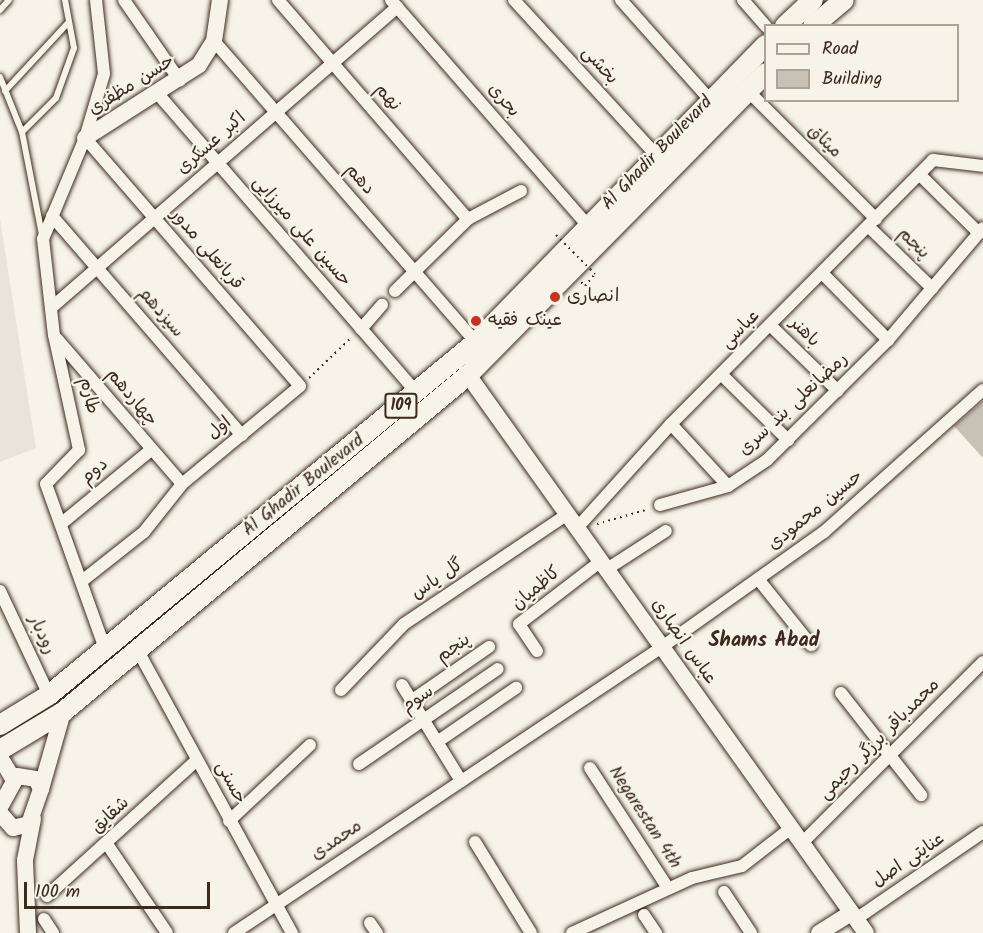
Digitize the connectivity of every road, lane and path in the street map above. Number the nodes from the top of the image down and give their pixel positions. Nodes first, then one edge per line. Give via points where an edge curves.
1 (9, 0) edge
2 (65, 0) edge
3 (96, 0) edge
4 (124, 0) edge
5 (220, 0) edge
6 (278, 0) edge
7 (514, 0) edge
8 (621, 0) edge
9 (743, 0) edge
10 (813, 0) edge
11 (844, 0) edge
12 (394, 3) edge
13 (0, 10) edge
14 (69, 22) junction
15 (764, 24) edge
16 (786, 24) edge
17 (815, 24) edge
18 (214, 41) junction
19 (764, 46) edge
20 (333, 63) junction
21 (104, 74) junction
22 (764, 74) edge
23 (0, 77) edge
24 (180, 81) junction
25 (5, 91) junction
26 (748, 91) junction
27 (158, 94) junction
28 (711, 100) junction
29 (130, 111) junction
30 (276, 112) junction
31 (22, 132) junction
32 (85, 138) junction
33 (657, 156) junction
34 (218, 163) junction
35 (983, 166) edge
36 (920, 175) junction
37 (521, 191) dead end
38 (52, 216) junction
39 (155, 218) junction
40 (468, 219) junction
41 (872, 223) junction
42 (588, 226) junction
43 (981, 230) edge
44 (556, 235) dead end
45 (43, 238) junction
46 (97, 268) junction
47 (415, 272) junction
48 (823, 274) junction
49 (585, 286) dead end
50 (932, 288) junction
51 (395, 291) dead end
52 (382, 304) dead end
53 (51, 308) junction
54 (771, 326) junction
55 (361, 329) junction
56 (54, 335) junction
57 (888, 340) junction
58 (476, 342) junction
59 (468, 375) junction
60 (722, 375) junction
61 (300, 386) junction
62 (983, 390) edge
63 (838, 392) junction
64 (417, 393) junction
65 (671, 424) junction
66 (242, 435) junction
67 (788, 440) junction
68 (151, 450) junction
69 (182, 484) junction
70 (728, 486) junction
71 (660, 505) joint
72 (572, 521) junction
73 (62, 523) junction
74 (666, 531) dead end
75 (604, 565) junction
76 (758, 579) junction
77 (82, 581) junction
78 (0, 591) edge
79 (811, 645) dead end
80 (489, 647) dead end
81 (662, 647) junction
82 (105, 650) junction
83 (137, 650) junction
84 (537, 651) dead end
85 (983, 662) edge
86 (498, 669) dead end
87 (402, 685) dead end
88 (516, 688) dead end
89 (341, 690) dead end
90 (841, 693) dead end
91 (49, 695) junction
92 (411, 700) junction
93 (63, 712) junction
94 (422, 718) junction
95 (0, 725) edge
96 (437, 742) junction
97 (310, 745) dead end
98 (0, 750) edge
99 (890, 755) junction
100 (0, 757) edge
101 (197, 760) junction
102 (360, 764) dead end
103 (590, 768) dead end
104 (13, 779) junction
105 (461, 781) junction
106 (41, 789) junction
107 (921, 795) dead end
108 (0, 806) edge
109 (0, 813) edge
110 (33, 819) junction
111 (229, 820) junction
112 (791, 828) junction
113 (6, 829) edge
114 (983, 832) edge
115 (475, 842) dead end
116 (802, 843) junction
117 (107, 844) junction
118 (25, 860) junction
119 (668, 888) junction
120 (724, 892) dead end
121 (47, 896) dead end
122 (276, 905) junction
123 (644, 915) dead end
124 (854, 916) junction
125 (44, 919) dead end
126 (28, 933) edge
127 (53, 933) edge
128 (167, 933) edge
129 (234, 933) edge
130 (292, 933) edge
131 (531, 933) edge
132 (572, 933) edge
133 (656, 933) edge
134 (751, 933) edge
135 (819, 933) edge
136 (866, 933) edge

1 - 13 lane
2 - 14 lane
3 - 21 street
4 - 24 street
5 - 18 street, حسن مظفری
6 - 20 street, نهم
7 - 33 street, بخشی
8 - 28 street
9 - 15 street
10 - 16 main road
11 - 17 main road
12 - 20 street, اکبر عسکری
12 - 42 street, بحری
14 - 25 lane
14 - 31 lane via 74,48 56,98
18 - 24 street, حسن مظفری via 200,65
18 - 30 street, دهم
19 - 28 main road, Al Ghadir Boulevard / 109
20 - 30 street, اکبر عسکری
20 - 40 street, نهم
21 - 29 path
21 - 32 street, طارم
22 - 26 main road, Al Ghadir Boulevard / 109
23 - 25 lane
24 - 27 street, حسن مظفری
25 - 31 lane
26 - 41 street, میثاق
26 - 59 main road, Al Ghadir Boulevard / 109
27 - 29 street, حسن مظفری
27 - 34 street, حسین علی میرزایی
28 - 33 main road, Al Ghadir Boulevard / 109
29 - 32 street, حسن مظفری
30 - 34 street, اکبر عسکری
30 - 47 street, دهم
31 - 45 lane
32 - 38 street, طارم
32 - 39 street, قربانعلی مدور
33 - 42 main road, Al Ghadir Boulevard / 109
34 - 39 street, اکبر عسکری
34 - 55 street, حسین علی میرزایی
35 - 36 street, عباسی via 933,160
36 - 41 street, عباسی
36 - 43 street
37 - 40 street
38 - 45 street, طارم
38 - 46 street, سیزدهم
39 - 46 street, اکبر عسکری
39 - 61 street, قربانعلی مدور
40 - 47 street
41 - 48 street, عباسی
41 - 50 street, پنجم
42 - 58 main road, Al Ghadir Boulevard / 109
43 - 50 street, رمضانعلی بند سری
44 - 49 path, bridge via 595,274
45 - 53 street, طارم
46 - 53 street, اکبر عسکری
46 - 66 street, سیزدهم
47 - 51 street
47 - 58 street, دهم
48 - 54 street, عباسی
48 - 57 street
50 - 57 street, رمضانعلی بند سری
52 - 55 street
53 - 56 street, طارم
54 - 60 street, عباسی
54 - 63 street, باهنر
55 - 61 path
55 - 64 street, حسین علی میرزایی
56 - 68 street, چهاردهم
56 - 73 street, طارم via 79,450 46,484
57 - 63 street, رمضانعلی بند سری
58 - 64 main road, Al Ghadir Boulevard / 109
59 - 72 street, عباس انصاری
59 - 83 main road, Al Ghadir Boulevard / 109
60 - 65 street, عباسی
60 - 67 street
61 - 66 street, اول
62 - 76 street, حسین محمودی via 824,532
63 - 67 street, رمضانعلی بند سری
64 - 82 main road, Al Ghadir Boulevard / 109
65 - 70 street
65 - 72 street, عباسی
66 - 69 street, اول
67 - 70 street, رمضانعلی بند سری
68 - 69 street, چهاردهم
68 - 73 street, دوم
69 - 77 street, اول via 144,532
70 - 71 street, رمضانعلی بند سری
71 - 72 path
72 - 75 street, عباس انصاری
72 - 89 street, گل یاس via 404,624
73 - 77 street, طارم
74 - 75 street
75 - 81 street, عباس انصاری
75 - 84 street, کاظمیان via 519,624
76 - 79 street
76 - 81 street, حسین محمودی
77 - 82 street, طارم
78 - 91 street, رودبار
80 - 92 street, پنجم
81 - 105 street, محمدی
81 - 112 street, عباس انصاری
82 - 91 main road, Al Ghadir Boulevard / 109
83 - 93 main road, Al Ghadir Boulevard / 109
83 - 101 street, حسنی
85 - 99 street, محمدباقر برزگر رحیمی
86 - 94 street, سوم
87 - 92 street
88 - 96 street
90 - 99 street
91 - 95 main road, Al Ghadir Boulevard / 109
92 - 94 street
93 - 98 main road, Al Ghadir Boulevard / 109
93 - 106 street
94 - 96 street
94 - 102 street, سوم
96 - 105 street
97 - 111 street
99 - 107 street
99 - 116 street, محمدباقر برزگر رحیمی
100 - 104 street
101 - 111 street, حسنی
101 - 117 street, شقایق
103 - 119 street, Negarestan 4th
104 - 106 street via 27,774
104 - 108 street
105 - 122 street, محمدی
106 - 110 street
109 - 113 street
110 - 113 street
110 - 118 street
111 - 122 street, حسنی
112 - 116 street, عباس انصاری
112 - 119 street via 742,866
113 - 118 street
114 - 124 street, عنایتی اصل
115 - 131 street
116 - 124 street, عباس انصاری
117 - 121 street, شقایق
117 - 128 street
118 - 126 street
119 - 132 street
120 - 134 street
122 - 129 street, محمدی
122 - 130 street, حسنی
123 - 133 street
124 - 135 street
124 - 136 street, عباس انصاری
125 - 127 street

